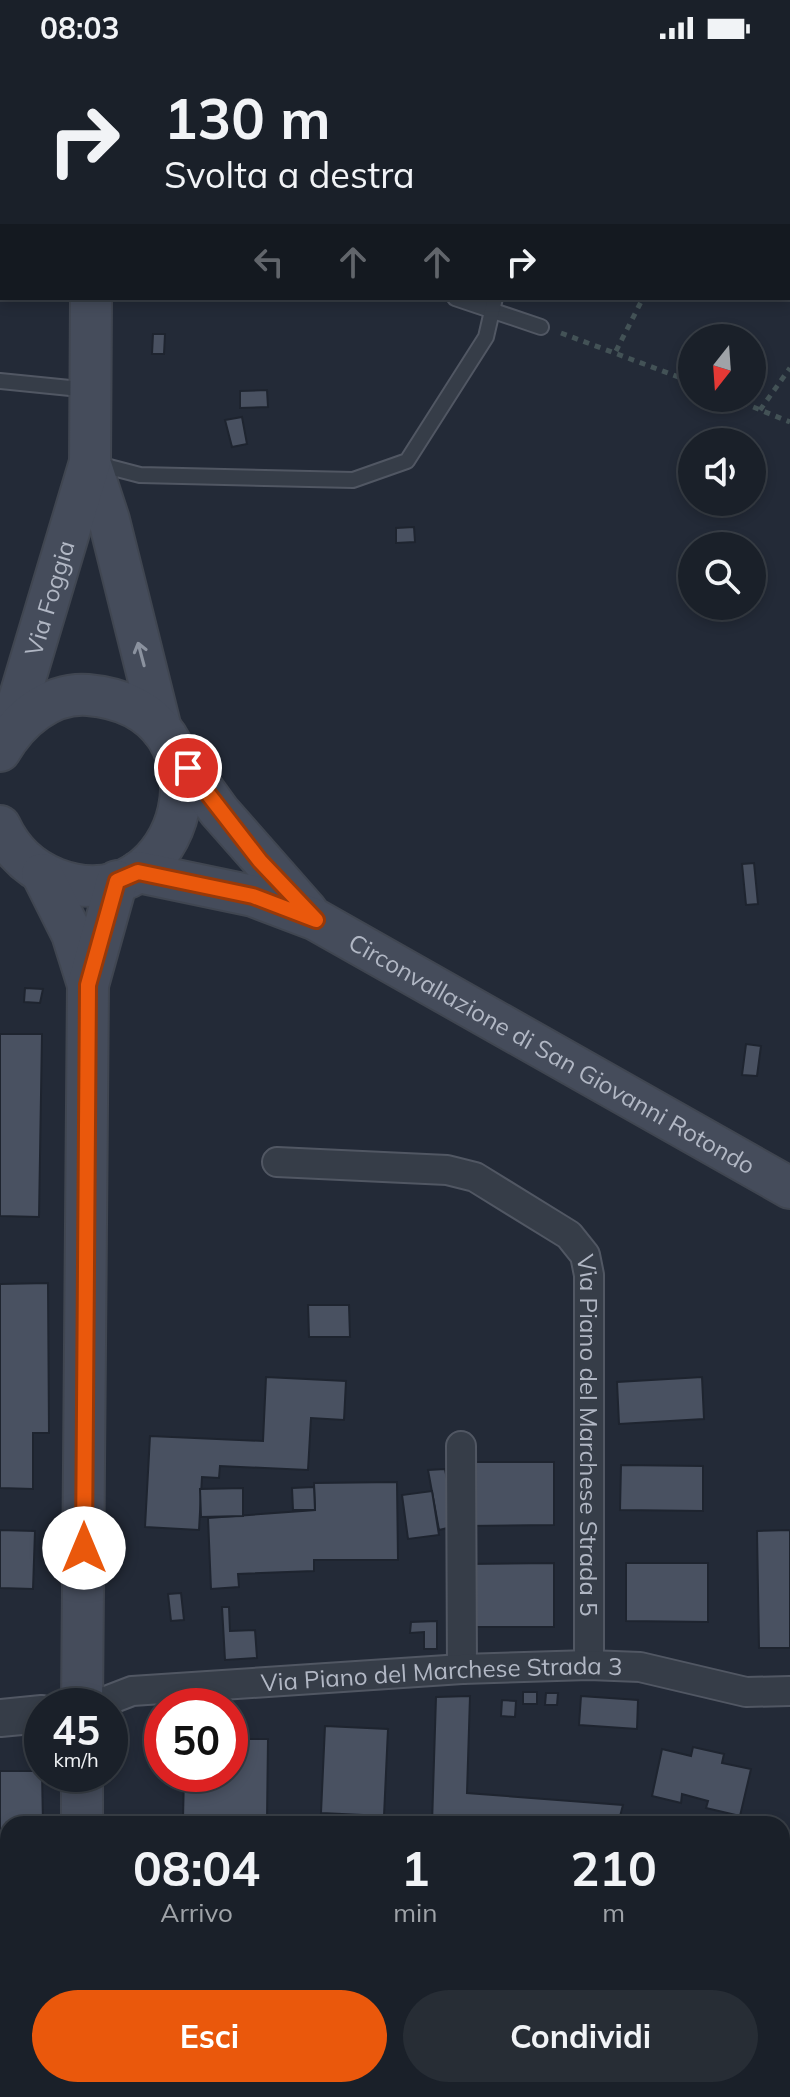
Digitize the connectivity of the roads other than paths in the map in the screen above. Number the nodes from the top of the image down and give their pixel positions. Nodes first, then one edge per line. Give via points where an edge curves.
1 (91, 300) edge
2 (468, 300) edge
3 (494, 304) edge
4 (541, 327) road end
5 (0, 381) edge
6 (90, 390) junction
7 (90, 462) junction
8 (167, 738) junction
9 (4, 744) edge
10 (0, 826) edge
11 (22, 863) edge
12 (128, 876) junction
13 (316, 920) junction
14 (88, 985) junction
15 (277, 1162) dead end
16 (790, 1188) edge
17 (461, 1446) dead end
18 (589, 1665) junction
19 (462, 1669) junction
20 (82, 1688) edge
21 (790, 1691) edge
22 (128, 1693) edge
23 (24, 1716) edge
24 (0, 1718) edge
25 (82, 1792) edge
26 (82, 1816) edge

1 - 6 main road, Via Foggia
2 - 3 lane
3 - 4 lane
3 - 7 lane via 486,337 407,461 353,480 140,475
5 - 6 lane
6 - 7 main road, Via Foggia
8 -> 7 main road, Via Foggia
7 - 9 main road, Via Foggia
8 - 9 main road, Via Foggia via 139,709 112,698 83,695 54,700 28,715
8 - 12 main road, Via Foggia via 182,773 179,815 160,853
8 - 13 main road, Circonvallazione di San Giovanni Rotondo via 219,811
10 - 11 main road, Via Foggia
11 - 12 main road via 66,883 92,886
11 - 14 main road, Via Foggia via 72,934
12 - 13 main road, Circonvallazione di San Giovanni Rotondo via 253,896
12 - 14 main road, Via Foggia
13 - 16 main road, Circonvallazione di San Giovanni Rotondo
14 - 20 main road, Via Foggia
15 - 18 street, Via Piano del Marchese Strada 5 via 447,1170 475,1177 569,1235 585,1255
17 - 19 street
18 - 19 street, Via Piano del Marchese Strada 3
18 - 21 street, Via Piano del Marchese Strada 3 via 640,1667 746,1692
19 - 22 street, Via Piano del Marchese Strada 3
23 - 24 street
25 - 26 main road

